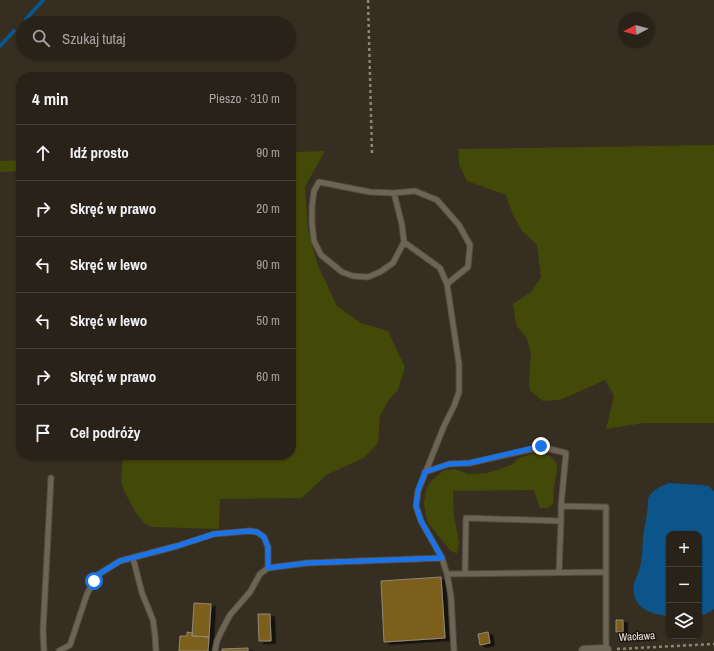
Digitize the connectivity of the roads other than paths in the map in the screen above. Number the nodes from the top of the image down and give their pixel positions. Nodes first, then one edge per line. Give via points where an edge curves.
1 (394, 193) junction
2 (404, 242) junction
3 (447, 284) junction
4 (425, 472) junction
5 (51, 478) dead end
6 (561, 506) junction
7 (561, 521) junction
8 (133, 558) junction
9 (442, 558) junction
10 (268, 568) junction
11 (560, 572) junction
12 (606, 572) junction
13 (447, 574) junction
14 (465, 574) junction
15 (606, 650) joint
16 (44, 651) edge
17 (59, 651) edge
18 (156, 651) edge
19 (215, 651) edge
20 (454, 651) edge
21 (584, 651) edge

1 - 2 lane
1 - 2 lane via 370,192 319,182 314,191 312,206 314,241 321,255 342,272 368,277 393,263
1 - 3 lane via 415,191 437,200 459,225 470,245 468,267
2 - 3 lane via 440,268
3 - 4 lane via 459,364 459,392
4 - 6 lane via 449,464 470,463 541,446 566,454
4 - 9 lane via 418,490 416,506 421,521
5 - 16 lane
6 - 7 lane
6 - 12 lane via 606,507
7 - 11 lane
7 - 14 lane via 466,518
8 - 10 lane via 214,534 249,531 257,532 264,537 268,547
8 - 17 lane via 120,561 99,574 87,594 70,645
8 - 18 lane via 142,593 153,620
9 - 10 lane via 307,563
9 - 13 lane
10 - 19 lane via 260,574 250,592 230,616 217,641
11 - 12 lane
11 - 14 lane
12 - 15 lane
13 - 14 lane
13 - 20 lane
15 - 21 street, Wacława

